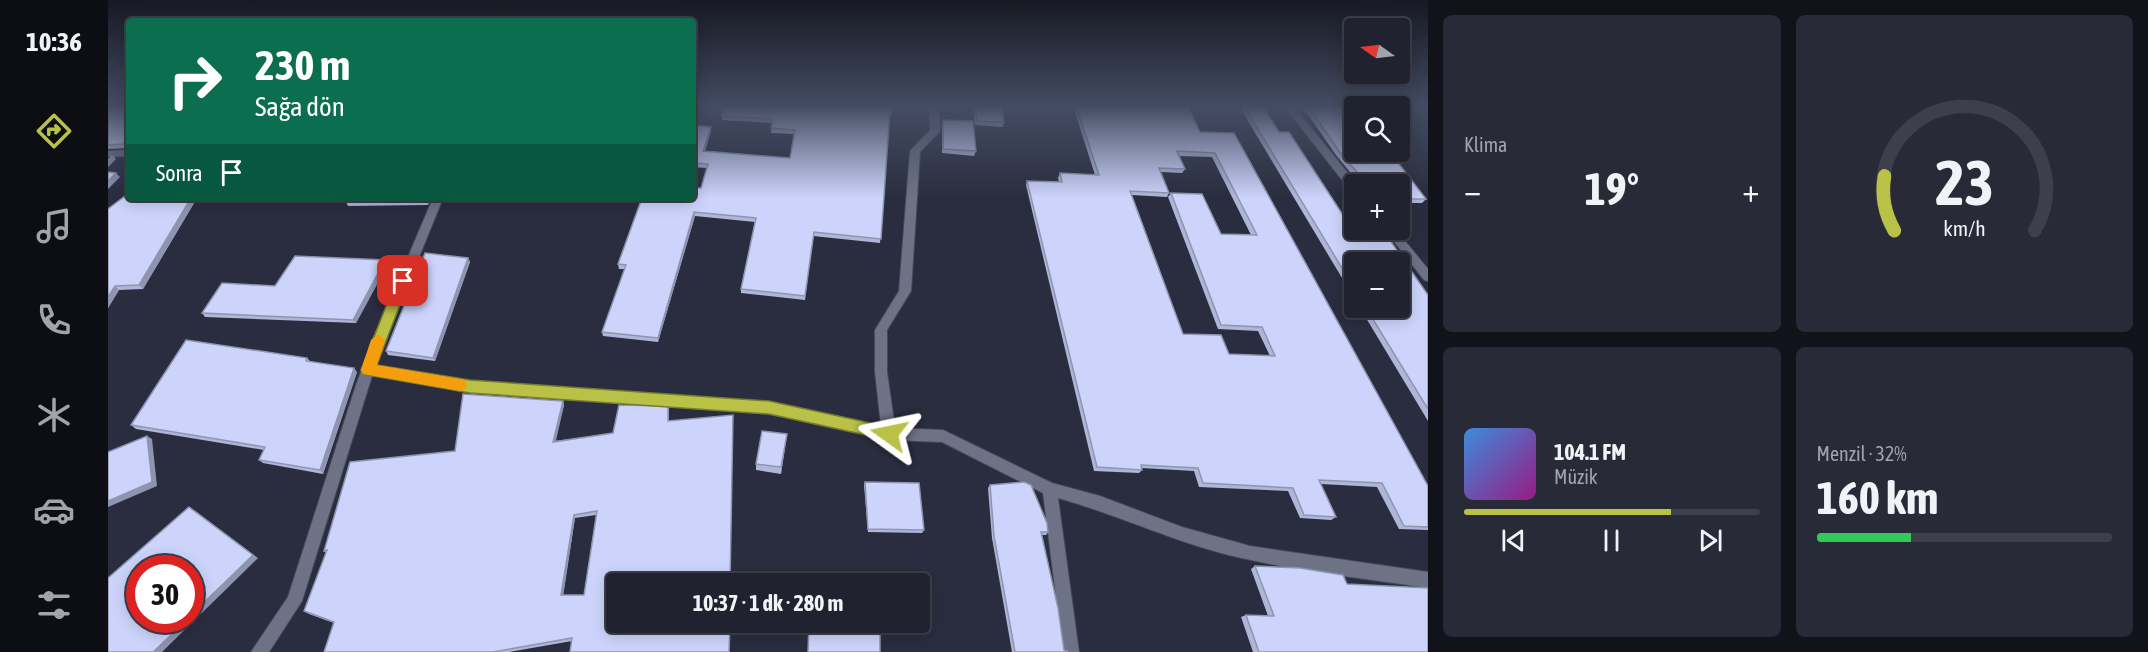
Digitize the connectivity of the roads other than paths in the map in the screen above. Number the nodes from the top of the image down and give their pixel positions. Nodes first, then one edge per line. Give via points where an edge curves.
1 (930, 136) edge
2 (1312, 136) edge
3 (126, 153) edge
4 (108, 154) edge
5 (1344, 176) edge
6 (437, 201) edge
7 (1398, 240) edge
8 (1428, 277) edge
9 (368, 370) junction
10 (889, 434) junction
11 (1050, 489) junction
12 (1428, 580) edge
13 (259, 652) edge
14 (1071, 652) edge

1 - 10 street via 915,151 905,291 881,330 881,372
2 - 5 street
3 - 4 street
6 - 9 street
7 - 8 street
9 - 10 street via 470,386 769,408
9 - 13 street via 294,601
10 - 11 street via 943,436
11 - 12 street via 1250,553
11 - 14 street

